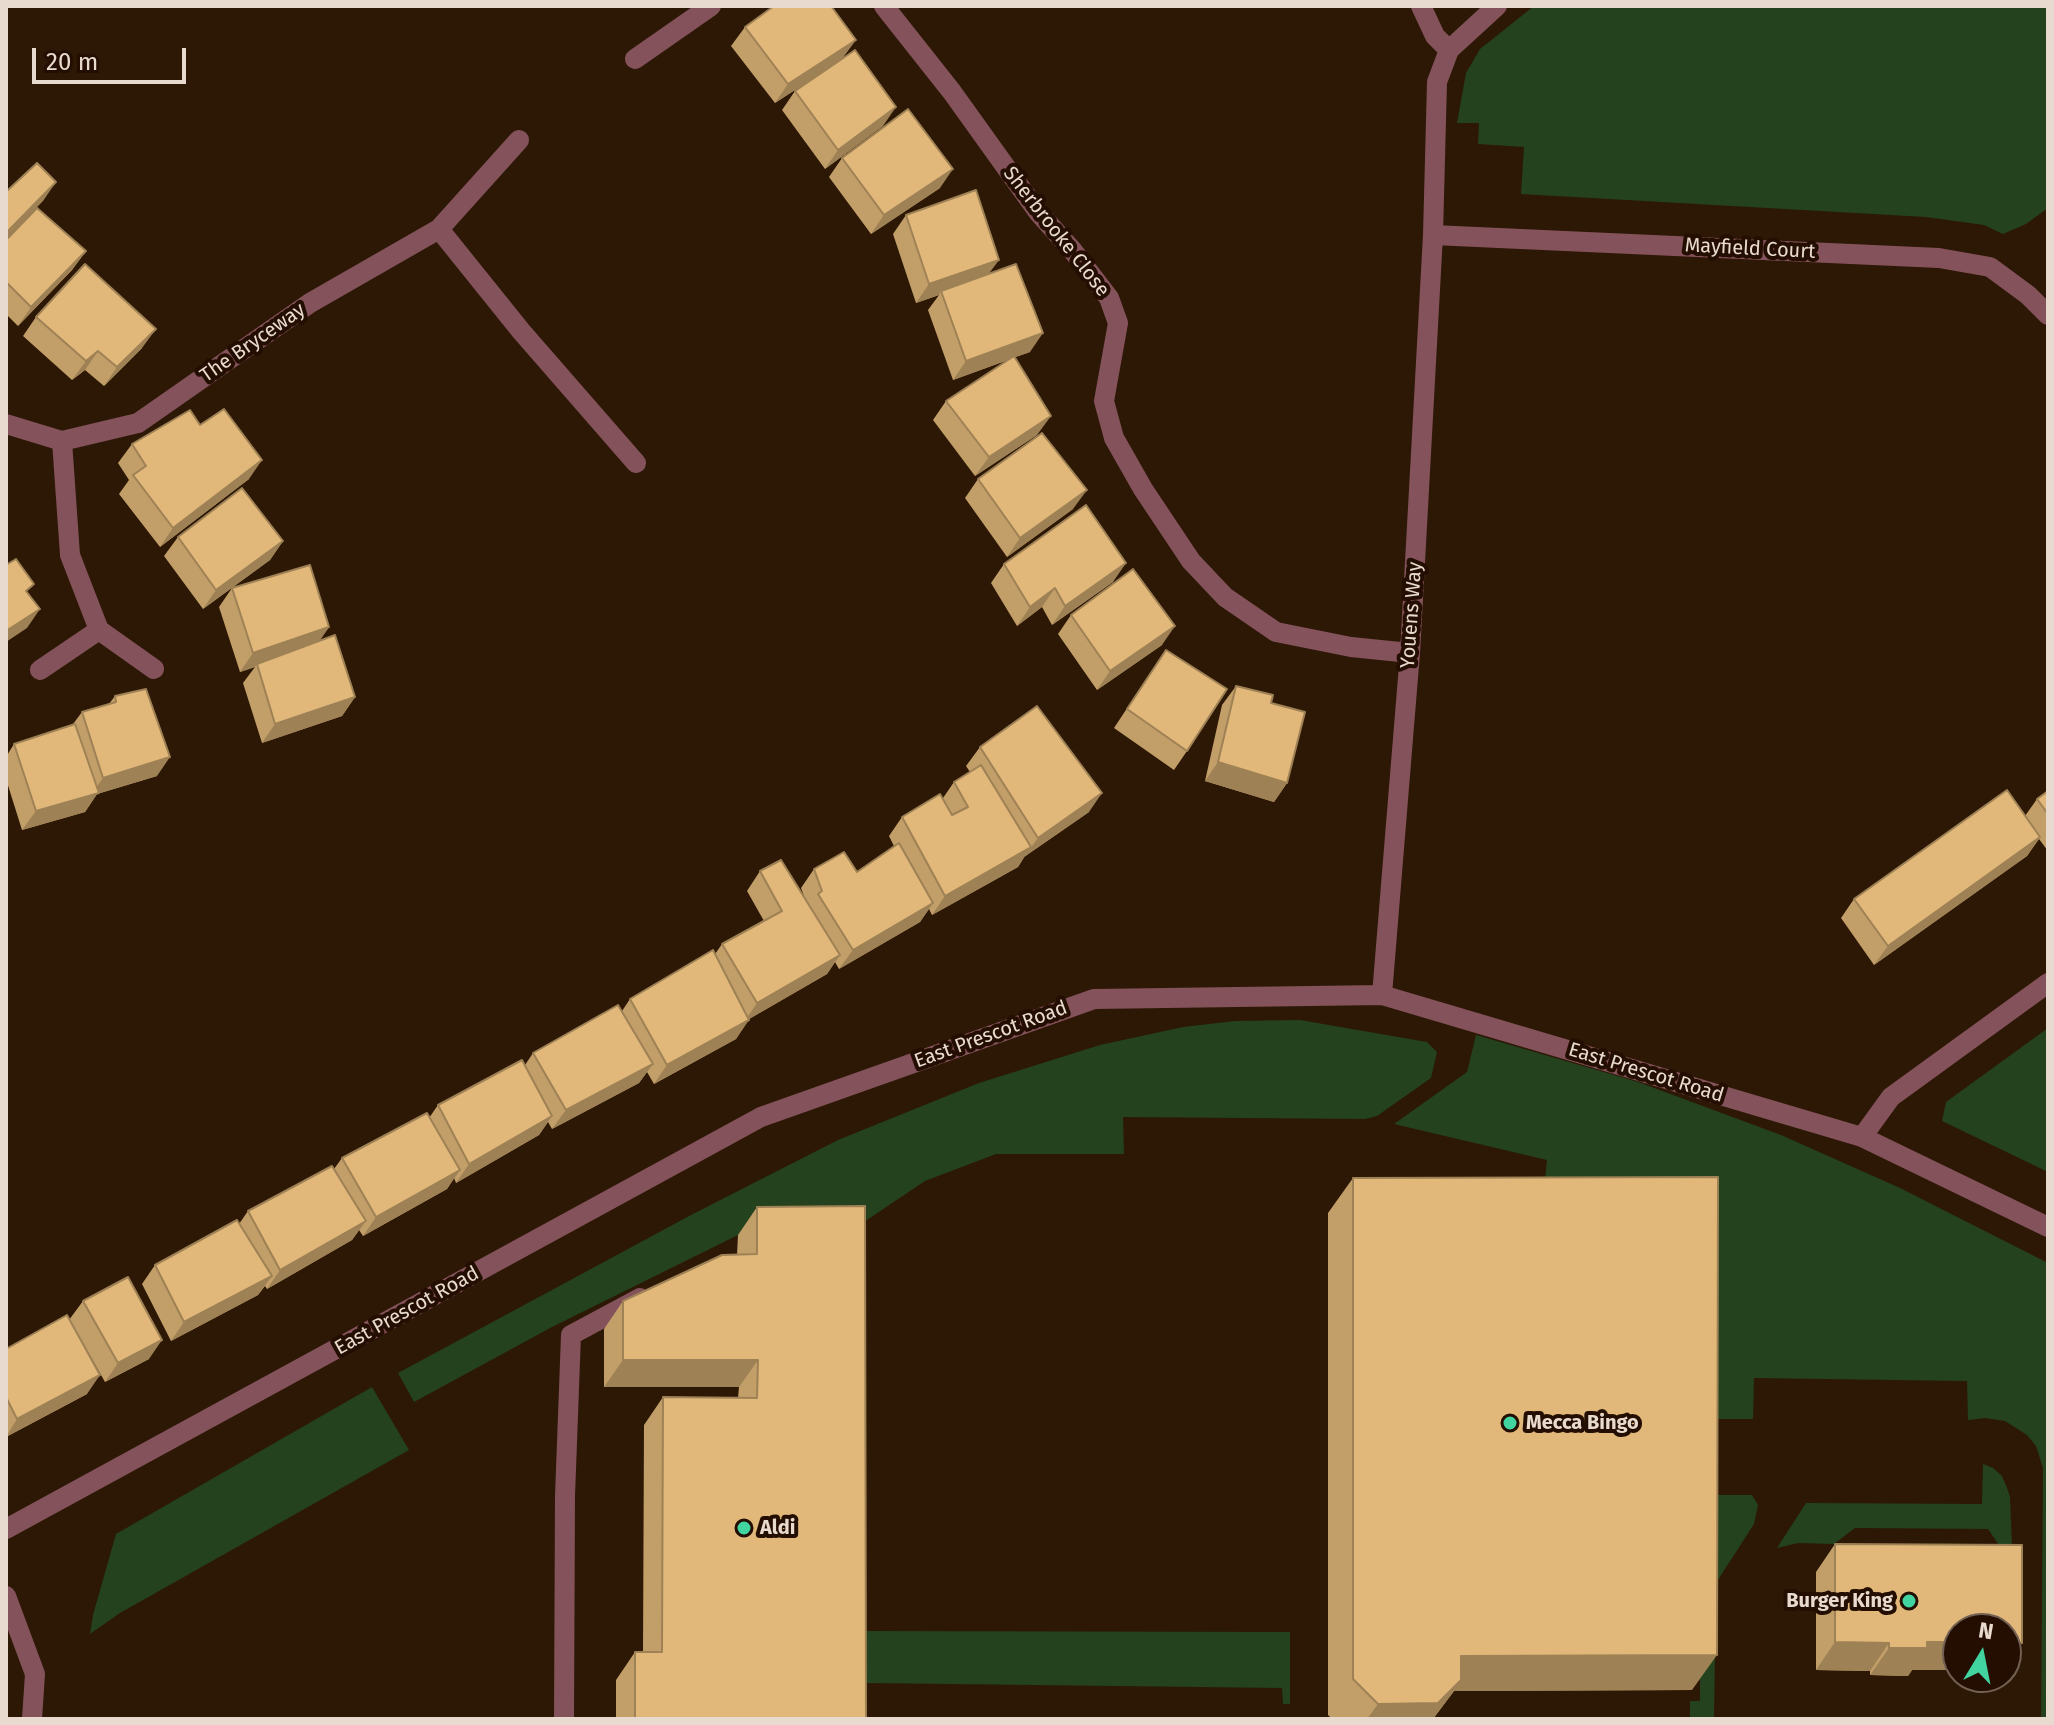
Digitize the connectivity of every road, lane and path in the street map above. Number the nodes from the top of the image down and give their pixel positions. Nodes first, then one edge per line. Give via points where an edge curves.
1 (711, 6) edge
2 (884, 6) edge
3 (1421, 6) edge
4 (1497, 6) edge
5 (1449, 50) junction
6 (635, 59) dead end
7 (519, 140) dead end
8 (439, 229) junction
9 (1433, 235) junction
10 (2048, 315) edge
11 (6, 424) edge
12 (62, 441) junction
13 (636, 463) dead end
14 (99, 630) junction
15 (1410, 653) junction
16 (154, 669) dead end
17 (40, 670) dead end
18 (2048, 983) edge
19 (1382, 995) junction
20 (1862, 1137) junction
21 (2048, 1227) edge
22 (663, 1286) edge
23 (6, 1529) edge
24 (6, 1596) edge
25 (32, 1719) edge
26 (564, 1719) edge

1 - 6 street
2 - 15 street, Sherbrooke Close via 1109,298 1118,323 1104,401 1114,438 1191,561 1225,597 1276,632
3 - 5 street via 1435,36
4 - 5 street
5 - 9 street, Youens Way via 1437,82
7 - 8 street, The Bryceway
8 - 12 street, The Bryceway via 310,303 138,423
8 - 13 street
9 - 10 street, Mayfield Court via 1939,258 1990,267
9 - 15 street, Youens Way
11 - 12 street
12 - 14 street via 70,555
14 - 16 street
14 - 17 street
15 - 19 street, Youens Way
18 - 20 street via 1891,1097
19 - 20 street, East Prescot Road
19 - 23 street, East Prescot Road via 1094,999 761,1117
20 - 21 street, East Prescot Road
22 - 26 street via 571,1335
24 - 25 street via 35,1674

